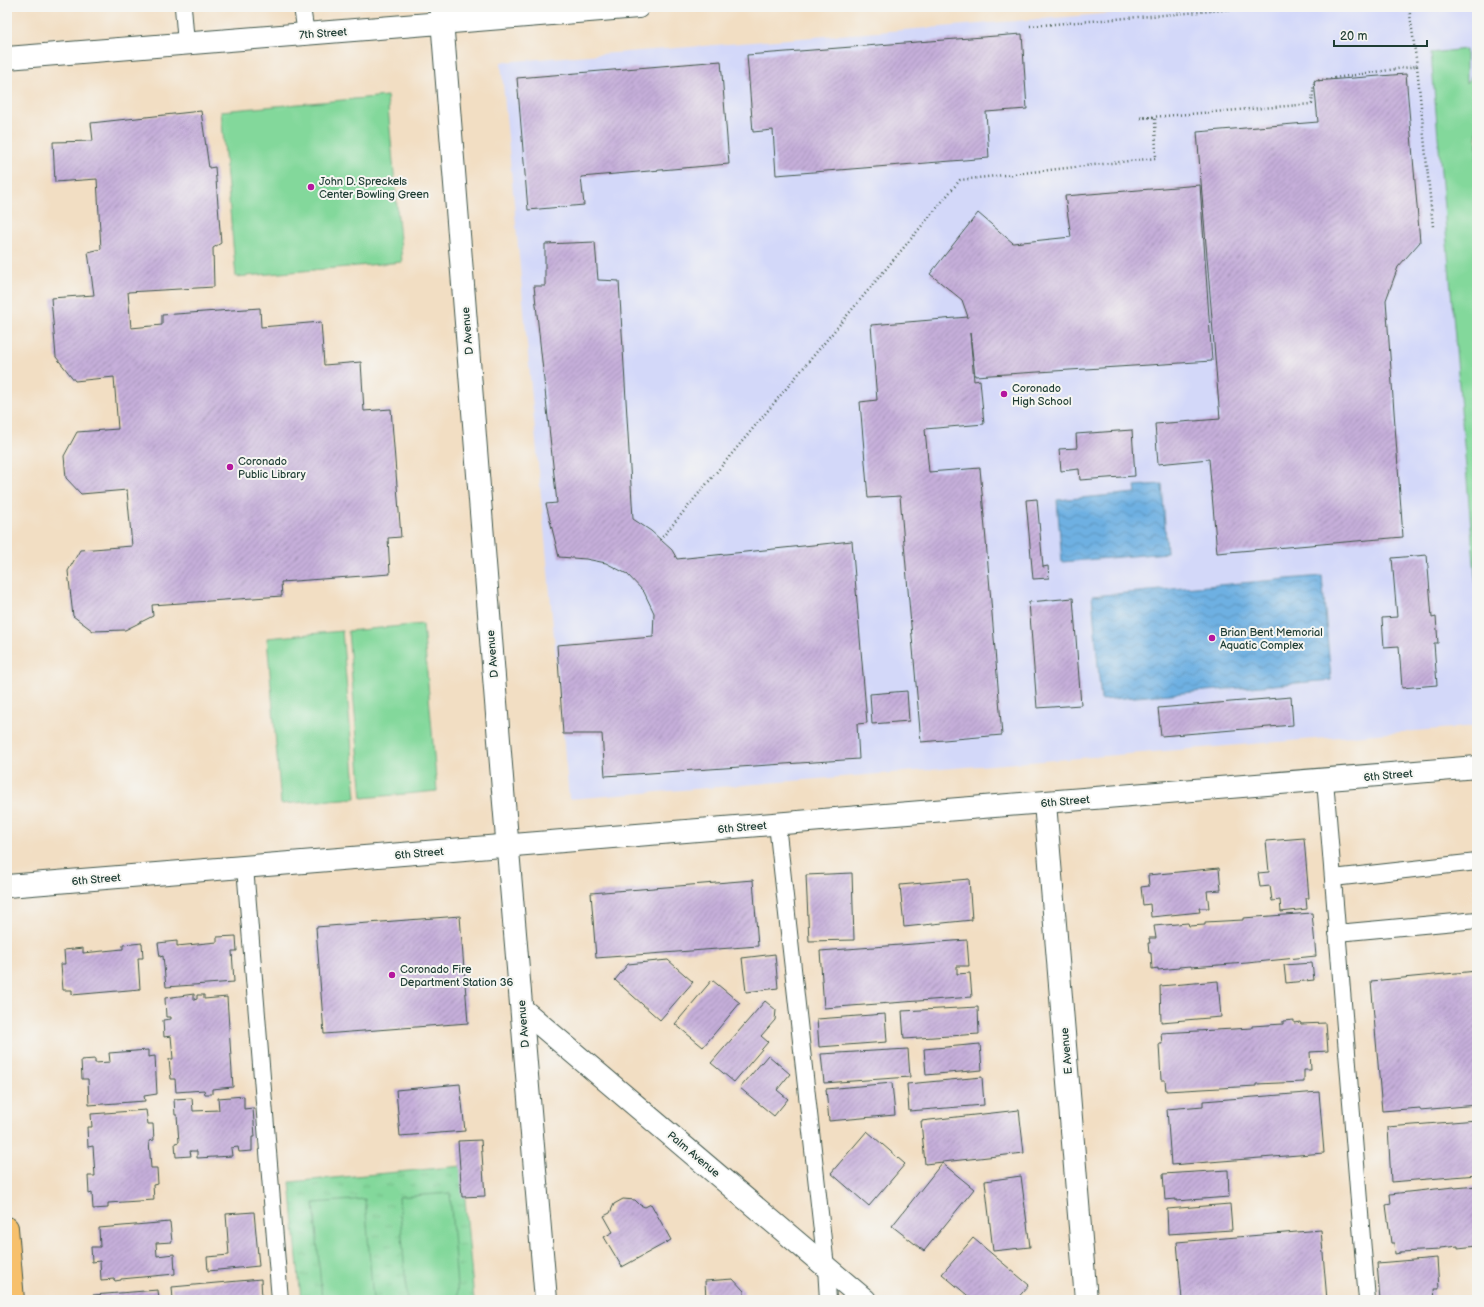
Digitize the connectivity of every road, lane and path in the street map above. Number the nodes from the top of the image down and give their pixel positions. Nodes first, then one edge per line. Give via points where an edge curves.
1 (183, 7) edge
2 (302, 7) edge
3 (638, 7) edge
4 (1260, 7) edge
5 (1409, 7) edge
6 (442, 15) edge
7 (1030, 26) dead end
8 (306, 34) junction
9 (186, 44) junction
10 (7, 58) edge
11 (1417, 66) junction
12 (1433, 227) dead end
13 (660, 540) dead end
14 (1477, 767) edge
15 (1325, 780) junction
16 (1045, 802) junction
17 (777, 824) junction
18 (509, 846) junction
19 (1477, 862) edge
20 (245, 867) junction
21 (1333, 878) junction
22 (7, 886) edge
23 (1477, 920) edge
24 (1337, 933) junction
25 (522, 1009) junction
26 (7, 1228) edge
27 (826, 1267) junction
28 (13, 1300) edge
29 (280, 1300) edge
30 (546, 1300) edge
31 (828, 1300) edge
32 (865, 1300) edge
33 (1086, 1300) edge
34 (1367, 1300) edge

1 - 9 lane
2 - 8 lane
3 - 6 street, 7th Street
4 - 7 path
5 - 11 path
6 - 8 street, 7th Street
6 - 18 street, D Avenue
8 - 9 street, 7th Street
9 - 10 street, 7th Street
11 - 12 path
11 - 13 path via 1314,81 1312,104 1139,118 1155,118 1156,158 960,180
14 - 15 street, 6th Street
15 - 16 street, 6th Street
15 - 21 lane
16 - 17 street, 6th Street
16 - 33 street, E Avenue
17 - 18 street, 6th Street
17 - 27 lane
18 - 20 street, 6th Street
18 - 25 street, D Avenue
19 - 21 lane
20 - 22 street, 6th Street
20 - 29 lane
21 - 24 lane
23 - 24 lane
24 - 34 lane
25 - 27 street, Palm Avenue
25 - 30 street, D Avenue
26 - 28 highway
27 - 31 lane
27 - 32 street, Palm Avenue

